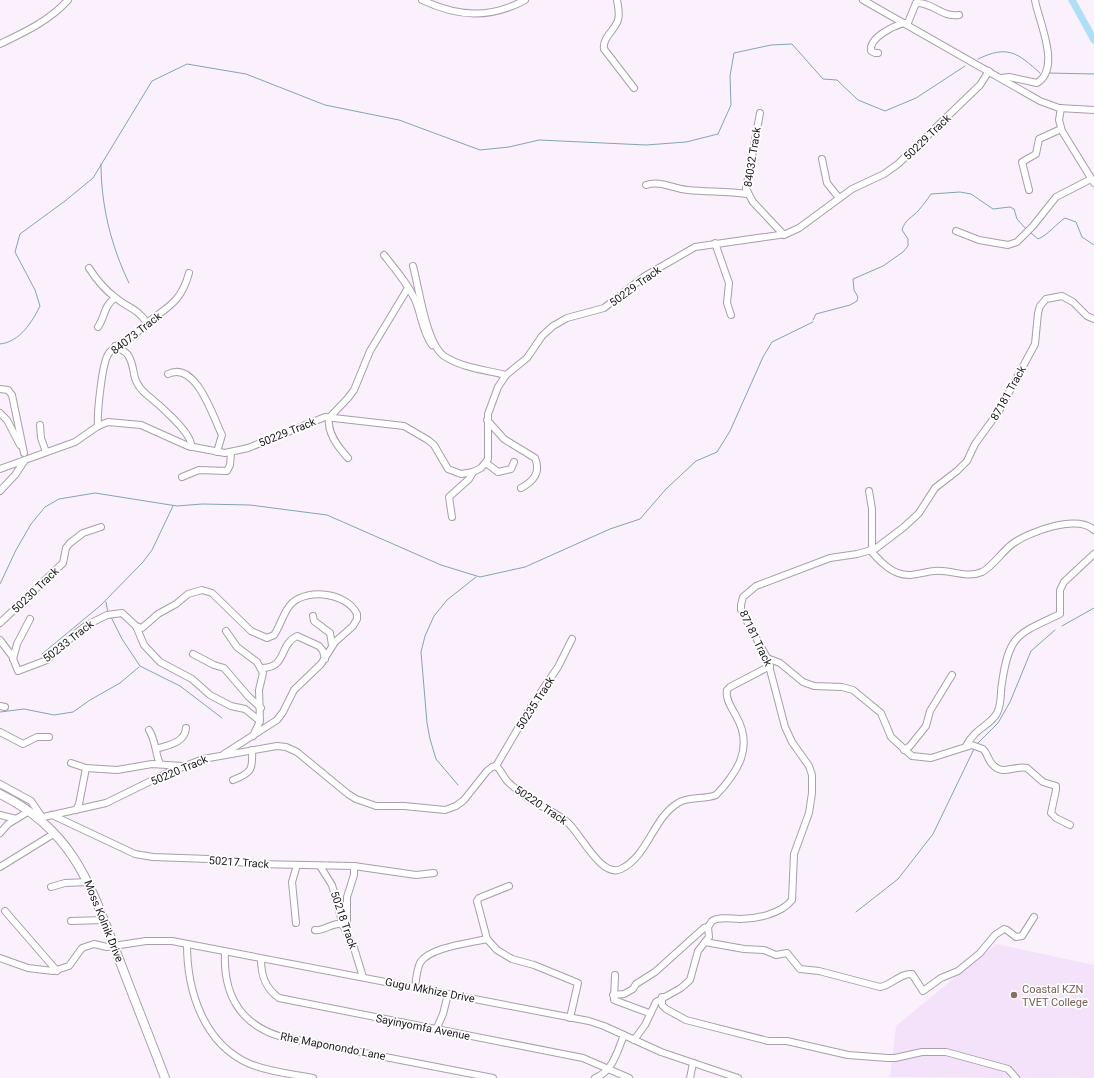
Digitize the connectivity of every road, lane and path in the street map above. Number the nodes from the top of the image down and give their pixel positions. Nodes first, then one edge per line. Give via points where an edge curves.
1 (68, 0) edge
2 (422, 0) edge
3 (525, 0) edge
4 (617, 0) edge
5 (863, 0) edge
6 (1035, 0) edge
7 (915, 2) edge
8 (959, 15) dead end
9 (906, 24) junction
10 (0, 44) edge
11 (878, 53) dead end
12 (989, 71) junction
13 (1002, 78) junction
14 (634, 88) dead end
15 (1061, 108) junction
16 (1093, 110) edge
17 (760, 113) dead end
18 (1061, 129) junction
19 (822, 159) dead end
20 (1093, 181) edge
21 (646, 185) dead end
22 (1029, 190) dead end
23 (747, 194) junction
24 (839, 198) junction
25 (956, 231) dead end
26 (784, 235) junction
27 (715, 243) junction
28 (384, 255) dead end
29 (413, 266) dead end
30 (89, 268) dead end
31 (189, 273) dead end
32 (408, 288) junction
33 (115, 298) junction
34 (731, 315) dead end
35 (1094, 319) edge
36 (146, 323) junction
37 (98, 327) dead end
38 (115, 346) junction
39 (443, 355) junction
40 (168, 374) dead end
41 (506, 375) junction
42 (0, 389) edge
43 (0, 413) edge
44 (329, 418) junction
45 (487, 420) junction
46 (40, 425) dead end
47 (98, 426) junction
48 (191, 447) junction
49 (46, 452) junction
50 (217, 452) junction
51 (24, 453) junction
52 (231, 453) junction
53 (348, 458) dead end
54 (26, 459) junction
55 (514, 462) dead end
56 (486, 463) junction
57 (0, 469) edge
58 (474, 472) junction
59 (182, 477) dead end
60 (521, 488) dead end
61 (0, 491) edge
62 (868, 491) dead end
63 (452, 517) dead end
64 (101, 527) dead end
65 (1094, 530) edge
66 (871, 550) junction
67 (1094, 554) edge
68 (313, 616) dead end
69 (30, 619) dead end
70 (0, 623) edge
71 (136, 626) junction
72 (226, 631) dead end
73 (572, 639) dead end
74 (0, 640) edge
75 (332, 645) junction
76 (193, 654) dead end
77 (767, 658) junction
78 (13, 659) junction
79 (325, 659) junction
80 (770, 666) junction
81 (261, 668) junction
82 (952, 675) dead end
83 (261, 708) junction
84 (260, 721) junction
85 (186, 728) dead end
86 (149, 730) dead end
87 (0, 732) edge
88 (253, 736) junction
89 (49, 737) dead end
90 (966, 746) junction
91 (156, 749) junction
92 (252, 750) junction
93 (904, 750) junction
94 (223, 754) junction
95 (71, 763) dead end
96 (160, 764) junction
97 (183, 766) junction
98 (496, 766) junction
99 (86, 768) junction
100 (234, 780) dead end
101 (0, 784) edge
102 (0, 794) edge
103 (76, 810) junction
104 (29, 811) junction
105 (0, 815) edge
106 (52, 815) junction
107 (40, 818) junction
108 (16, 819) junction
109 (1070, 826) dead end
110 (0, 833) edge
111 (54, 833) junction
112 (297, 865) junction
113 (320, 866) junction
114 (354, 866) junction
115 (0, 867) edge
116 (434, 873) dead end
117 (89, 882) junction
118 (509, 886) dead end
119 (51, 887) dead end
120 (5, 910) dead end
121 (1034, 917) dead end
122 (105, 920) junction
123 (71, 921) dead end
124 (296, 923) dead end
125 (344, 925) junction
126 (708, 927) junction
127 (315, 930) dead end
128 (347, 932) junction
129 (487, 939) junction
130 (705, 942) junction
131 (188, 944) junction
132 (114, 946) junction
133 (225, 952) junction
134 (0, 958) edge
135 (262, 959) junction
136 (57, 970) junction
137 (615, 975) dead end
138 (363, 977) junction
139 (415, 987) junction
140 (448, 994) junction
141 (613, 995) junction
142 (662, 997) junction
143 (650, 1013) junction
144 (570, 1018) junction
145 (436, 1030) junction
146 (624, 1035) junction
147 (634, 1040) junction
148 (693, 1063) junction
149 (609, 1069) junction
150 (165, 1078) edge
151 (313, 1078) edge
152 (493, 1078) edge
153 (595, 1078) edge
154 (629, 1078) edge
155 (690, 1078) edge
156 (738, 1078) edge
157 (1016, 1078) edge

1 - 10 street via 40,24
2 - 3 street via 448,11 478,15 501,11
4 - 14 street via 618,21 604,42 604,49
5 - 9 street
6 - 13 street via 1048,54 1044,75 1037,82
7 - 8 street via 949,15
7 - 9 street
9 - 11 street via 891,27 874,41 871,51
9 - 12 street
12 - 13 street
12 - 24 street, 50229 Track via 980,85 898,164
13 - 15 street via 1040,100
15 - 16 street
15 - 18 street
17 - 23 street, 84032 Track via 746,184
18 - 20 street
18 - 22 street via 1041,137 1036,154 1022,162
19 - 24 street via 827,183
20 - 25 street via 1056,197 1017,242 1008,244 979,240
21 - 23 street via 660,183 689,190
23 - 26 street, 84032 Track
24 - 26 street, 50229 Track via 799,228
26 - 27 street, 50229 Track
27 - 34 street via 729,282 727,303
27 - 41 street, 50229 Track via 695,247 645,276 604,308 560,321 547,331 527,358
28 - 32 street
29 - 39 street via 428,329
30 - 33 street via 101,285
31 - 36 street, 84073 Track via 179,298
32 - 39 street via 416,301 425,334 437,352
32 - 44 street via 370,351 348,398
33 - 36 street via 137,310
33 - 37 street via 107,304 103,320
35 - 66 street, 87181 Track via 1074,302 1062,296 1046,299 1038,313 1035,344 999,411 975,444 967,461 935,488 919,513 904,527
36 - 38 street, 84073 Track via 135,334
38 - 47 street, 84073 Track via 105,361
38 - 48 street via 128,356 139,387 189,437
39 - 41 street via 469,367
40 - 50 street via 177,370 187,374 201,391 222,435
41 - 45 street, 50229 Track via 494,394
42 - 51 street via 8,390 12,395
43 - 51 street via 9,424
44 - 52 street, 50229 Track via 318,419
44 - 53 street via 328,428
44 - 58 street, 50229 Track via 404,426 431,442 448,469 460,474
45 - 56 street, 50229 Track via 489,454
45 - 60 street via 504,438 535,458 538,470 536,476
46 - 49 street
47 - 48 street, 50229 Track via 114,422 136,424
47 - 49 street, 50229 Track via 75,442
48 - 50 street, 50229 Track
49 - 54 street, 50229 Track
50 - 52 street, 50229 Track
51 - 54 street
52 - 59 street via 230,465 226,472 199,470
54 - 57 street, 50229 Track
54 - 61 street
55 - 56 street via 511,469 498,472
56 - 58 street
58 - 63 street via 450,497
62 - 66 street via 872,509
64 - 70 street, 50230 Track via 83,533 70,543 66,548 63,563
65 - 66 street via 1085,524 1073,523 1047,528 1018,541 988,568 973,574 935,571 907,576 890,569
66 - 77 street, 87181 Track via 824,560 756,586 746,593 741,602 741,610
67 - 90 street via 1064,582 1059,596 1060,614 1029,628 1017,638 1007,655 996,714 976,731
68 - 75 street via 314,621 330,633
69 - 78 street via 17,644
71 - 75 street via 144,627 188,594 202,590 212,593 251,631 270,638 295,601 307,596 328,595 344,600 357,614 353,626
71 - 78 street, 50233 Track via 122,613 115,612 74,634 47,660 18,672
71 - 84 street via 144,645 160,662 192,678 210,695 231,706 245,709
72 - 81 street via 237,647 254,659
73 - 98 street, 50235 Track via 558,667
74 - 78 street
75 - 79 street
76 - 83 street via 224,668
77 - 80 street, 87181 Track
77 - 93 street via 780,663 803,682 814,686 853,690 881,713 891,737
79 - 81 street via 320,647 297,636 287,645 277,664
79 - 88 street via 294,690 282,714 273,724
80 - 98 street, 50220 Track via 727,690 727,698 741,726 742,734 741,761 733,776 716,795 682,801 672,807 642,849 618,870 609,869 599,862 568,823 522,794
80 - 126 street, 87181 Track via 785,727 812,775 809,813 794,854 792,900 765,915 715,919
81 - 83 street
82 - 93 street via 930,711 926,726
83 - 84 street
84 - 88 street
85 - 91 street via 186,734 182,738
86 - 91 street
87 - 89 street via 23,744 37,737
88 - 94 street
90 - 93 street via 931,758 915,758
90 - 109 street via 976,745 983,749 997,769 1027,768 1043,782 1054,785 1056,790 1051,813
91 - 96 street
92 - 94 street, 50220 Track
92 - 98 street, 50220 Track via 277,746 292,749 348,794 367,804 440,811 461,803 487,771
92 - 100 street via 251,769 245,776
94 - 97 street, 50220 Track
95 - 99 street
96 - 97 street
96 - 99 street via 123,770
97 - 103 street, 50220 Track via 109,802
99 - 103 street
101 - 107 street via 29,800
102 - 104 main road, Moss Kolnik Drive
103 - 106 street, 50220 Track
104 - 107 main road, Moss Kolnik Drive
104 - 108 street
105 - 108 street
106 - 107 street, 50220 Track
106 - 112 street, 50217 Track via 146,857
107 - 111 main road, Moss Kolnik Drive
108 - 110 street
111 - 115 street
111 - 117 main road, Moss Kolnik Drive via 79,863
112 - 113 street, 50217 Track
112 - 124 street via 292,882
113 - 114 street, 50217 Track
113 - 125 street, 50218 Track via 332,885
114 - 116 street, 50217 Track via 408,874
114 - 128 street via 347,898
117 - 119 street via 65,883
117 - 122 main road, Moss Kolnik Drive
118 - 129 street via 479,898 476,903
120 - 136 street
121 - 130 street via 1022,936 1016,936 1007,930 1000,931 980,954 958,971 938,979 923,991 912,974 880,986 800,969 787,953 776,955 764,950
122 - 123 street
122 - 132 main road, Moss Kolnik Drive
125 - 127 street via 336,924
125 - 128 street, 50218 Track
126 - 130 street via 709,936
126 - 141 street via 633,988 624,994
128 - 138 street, 50218 Track
129 - 139 street via 452,946 428,955 420,964
129 - 144 street via 497,950 512,959 578,983
130 - 142 street via 698,951 690,980
131 - 132 street, Gugu Mkhize Drive via 160,940
131 - 133 street, Gugu Mkhize Drive
131 - 151 street via 187,955 195,997 204,1022 214,1036 235,1055 252,1064
132 - 136 street, Gugu Mkhize Drive via 94,944 82,948 69,966
132 - 150 main road, Moss Kolnik Drive
133 - 135 street, Gugu Mkhize Drive
133 - 152 street, Rhe Maponondo Lane via 226,973 232,997 246,1018 261,1029 282,1037
134 - 136 street via 28,968
135 - 138 street, Gugu Mkhize Drive
135 - 145 street, Sayinyomfa Avenue via 262,973 268,988 279,998
137 - 141 street
138 - 139 street, Gugu Mkhize Drive
139 - 140 street, Gugu Mkhize Drive
140 - 144 street, Gugu Mkhize Drive
140 - 145 street via 444,1014
141 - 143 street via 617,1002
142 - 143 street
142 - 157 street via 662,1005 666,1009 686,1020 768,1041 787,1041 848,1055 888,1058 922,1052 946,1052 1008,1069
143 - 147 street
144 - 146 street, Gugu Mkhize Drive via 595,1023
145 - 149 street, Sayinyomfa Avenue via 583,1058
146 - 147 street, Gugu Mkhize Drive
146 - 149 street
147 - 148 street, Gugu Mkhize Drive
148 - 155 street
148 - 156 street, Gugu Mkhize Drive
149 - 153 street
149 - 154 street, Sayinyomfa Avenue

